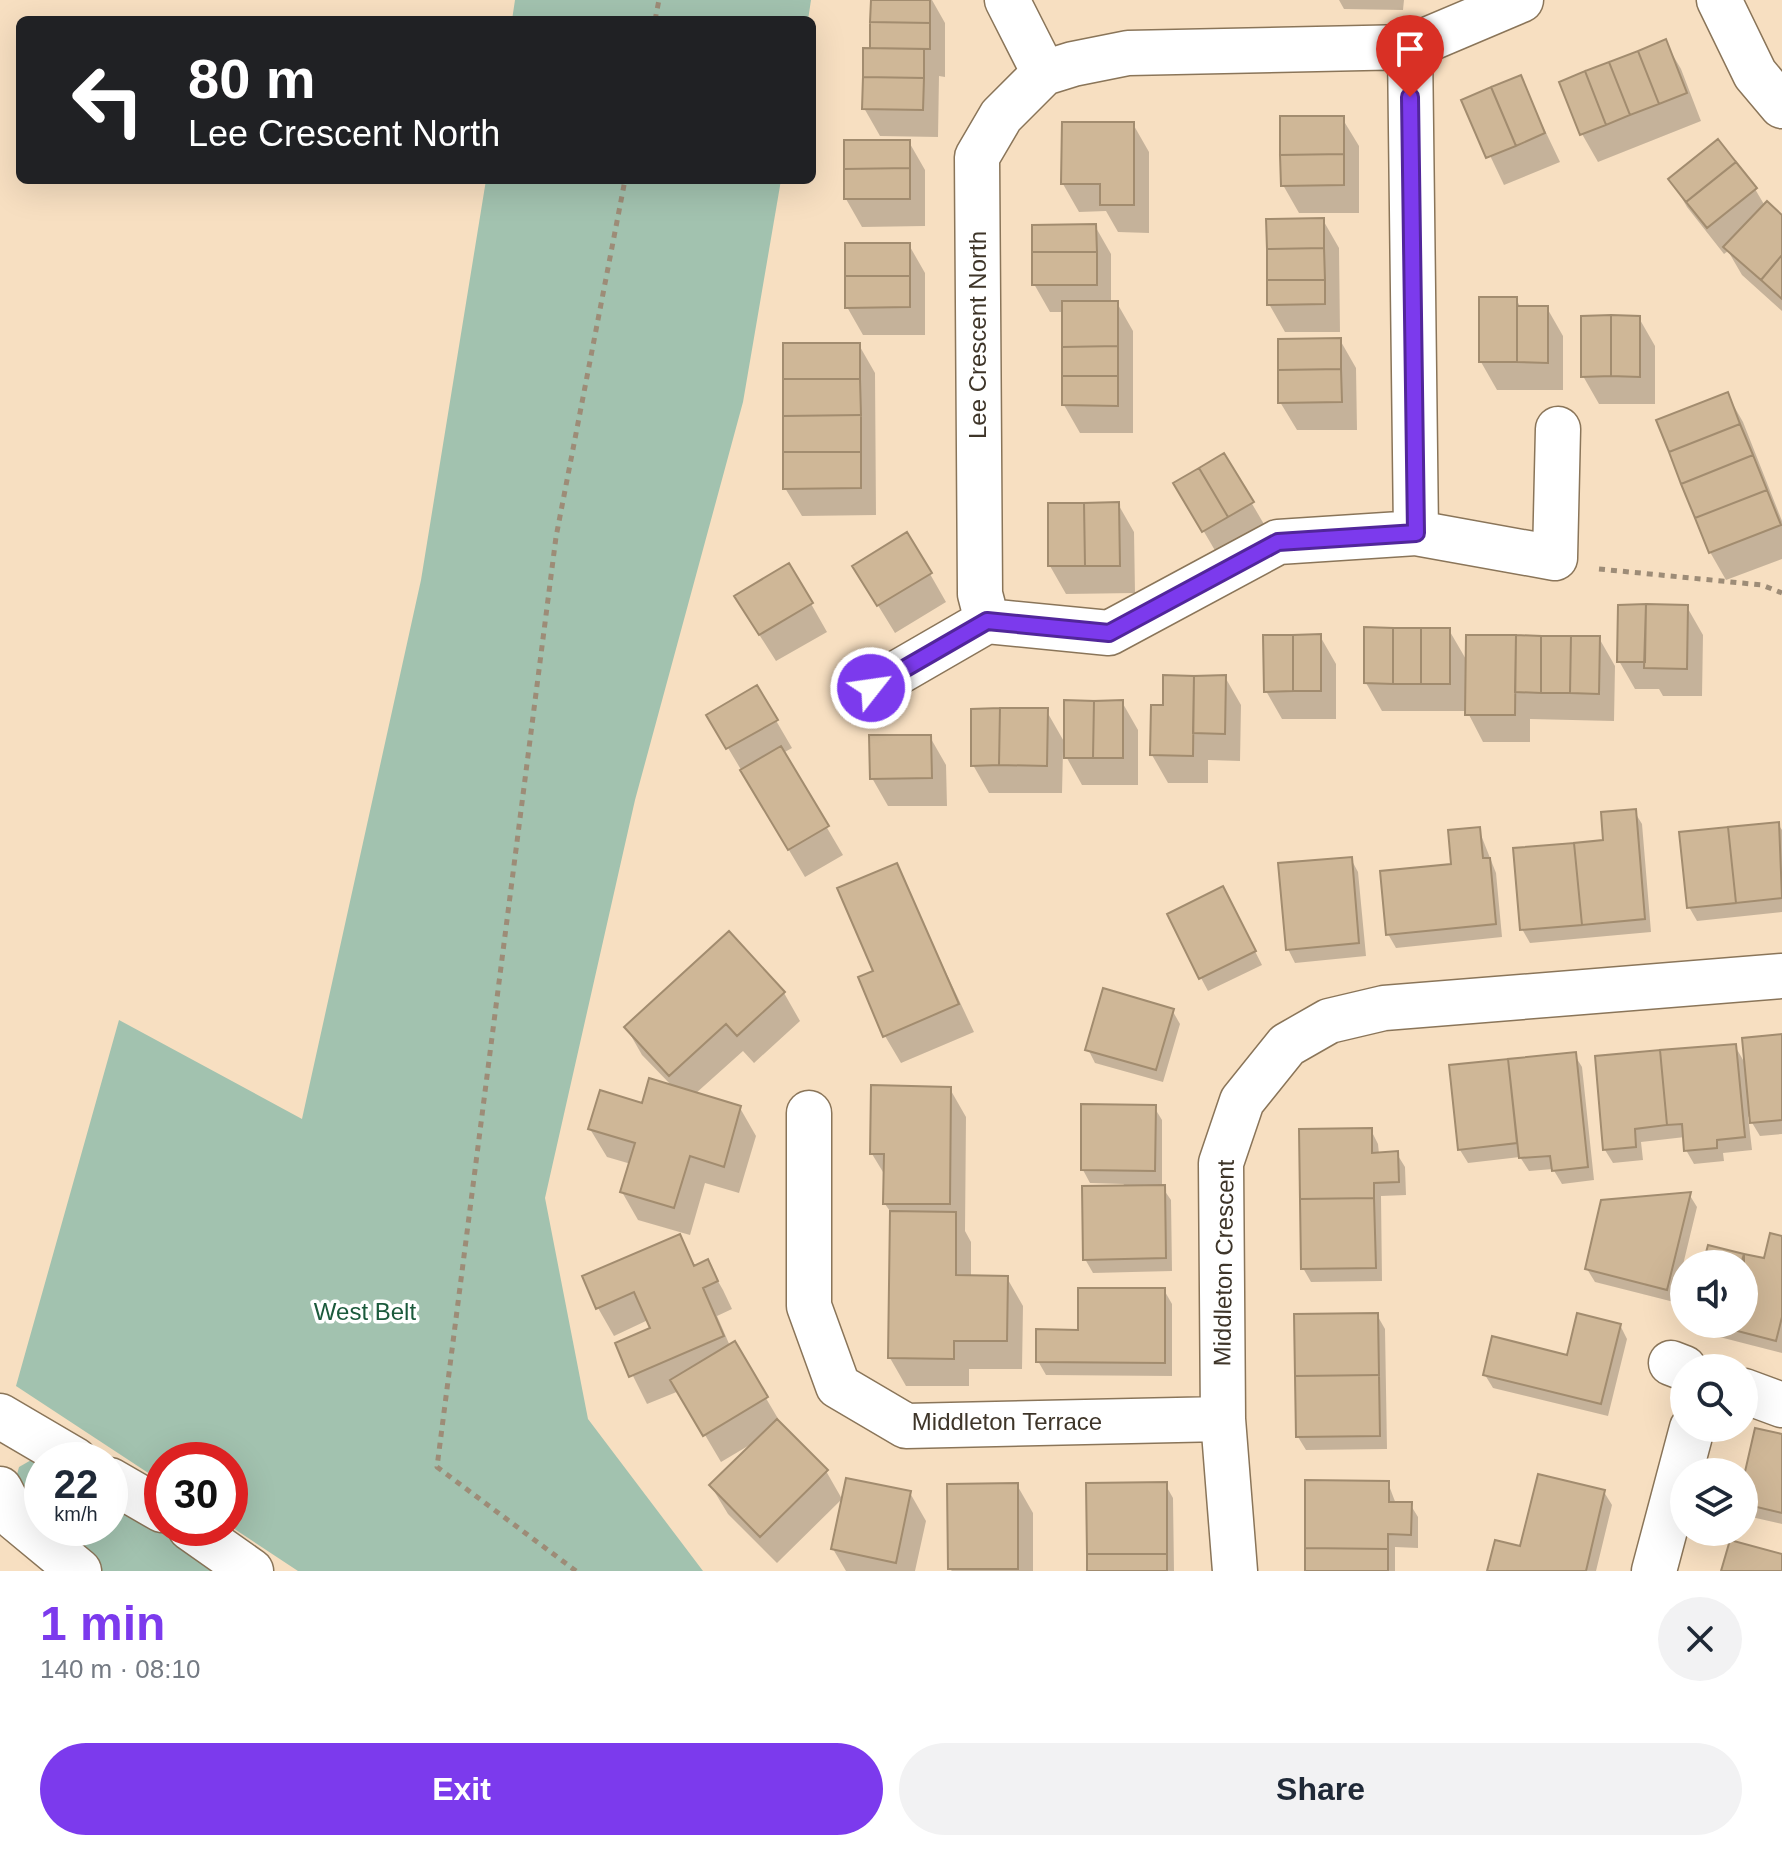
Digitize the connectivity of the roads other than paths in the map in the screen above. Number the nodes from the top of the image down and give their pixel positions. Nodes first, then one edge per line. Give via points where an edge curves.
1 (1007, 0) edge
2 (1521, 0) edge
3 (1719, 0) edge
4 (1410, 47) junction
5 (1044, 73) junction
6 (1782, 106) edge
7 (1558, 429) dead end
8 (1416, 533) junction
9 (987, 621) junction
10 (871, 688) dead end
11 (1782, 976) edge
12 (809, 1113) dead end
13 (1758, 1396) edge
14 (1782, 1405) edge
15 (1223, 1419) junction
16 (4, 1429) edge
17 (34, 1442) edge
18 (1688, 1442) edge
19 (0, 1489) edge
20 (216, 1546) edge
21 (79, 1571) edge
22 (251, 1571) edge
23 (1235, 1571) edge
24 (1654, 1571) edge

1 - 5 street
2 - 4 street
3 - 6 street via 1755,74
4 - 5 street via 1128,53
4 - 8 street
5 - 9 street, Lee Crescent North via 1001,116 977,157 980,594
7 - 8 street via 1555,558
8 - 9 street via 1278,542 1109,633
9 - 10 street
11 - 15 street, Middleton Crescent via 1384,1008 1329,1021 1287,1045 1242,1101 1221,1163
12 - 15 street, Middleton Terrace via 809,1306 838,1386 906,1426
13 - 14 street
15 - 23 street, Middleton Crescent
16 - 17 street
18 - 24 street
19 - 21 street via 15,1518
20 - 22 street

